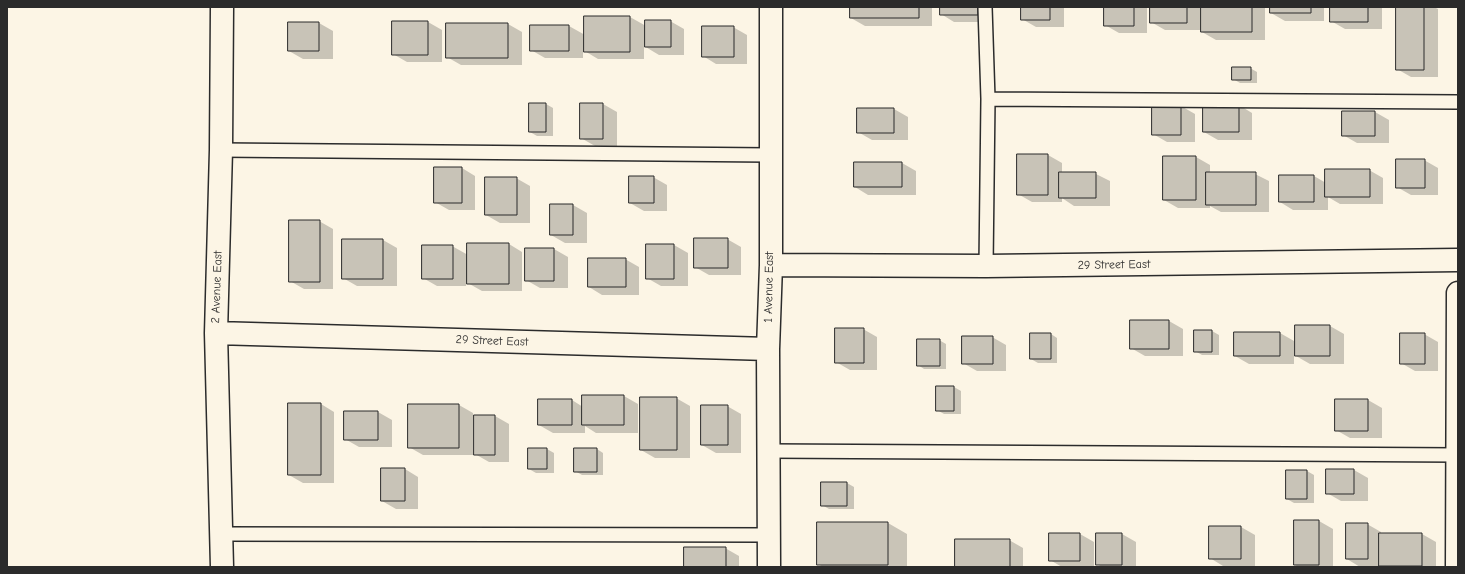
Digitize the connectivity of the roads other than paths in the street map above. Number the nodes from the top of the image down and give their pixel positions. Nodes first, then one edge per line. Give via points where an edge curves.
1 (222, 7) edge
2 (771, 7) edge
3 (985, 7) edge
4 (988, 98) junction
5 (1458, 102) edge
6 (221, 150) junction
7 (769, 155) junction
8 (1458, 260) edge
9 (771, 265) junction
10 (986, 266) junction
11 (1458, 293) edge
12 (216, 333) junction
13 (768, 349) junction
14 (769, 451) junction
15 (1458, 455) edge
16 (1458, 474) edge
17 (222, 534) junction
18 (770, 535) junction
19 (222, 567) edge
20 (769, 567) edge
21 (1457, 567) edge

1 - 6 street, 2 Avenue East
2 - 7 street, 1 Avenue East
3 - 4 lane
4 - 5 lane
4 - 10 lane
6 - 7 lane
6 - 12 street, 2 Avenue East
7 - 9 street, 1 Avenue East
8 - 10 street, 29 Street East
9 - 10 street, 29 Street East
9 - 13 street, 1 Avenue East
11 - 15 street
12 - 13 street, 29 Street East
12 - 17 street, 2 Avenue East
13 - 14 street, 1 Avenue East
14 - 15 lane
14 - 18 street, 1 Avenue East
15 - 16 street
16 - 21 street
17 - 18 lane
17 - 19 street, 2 Avenue East
18 - 20 street, 1 Avenue East

